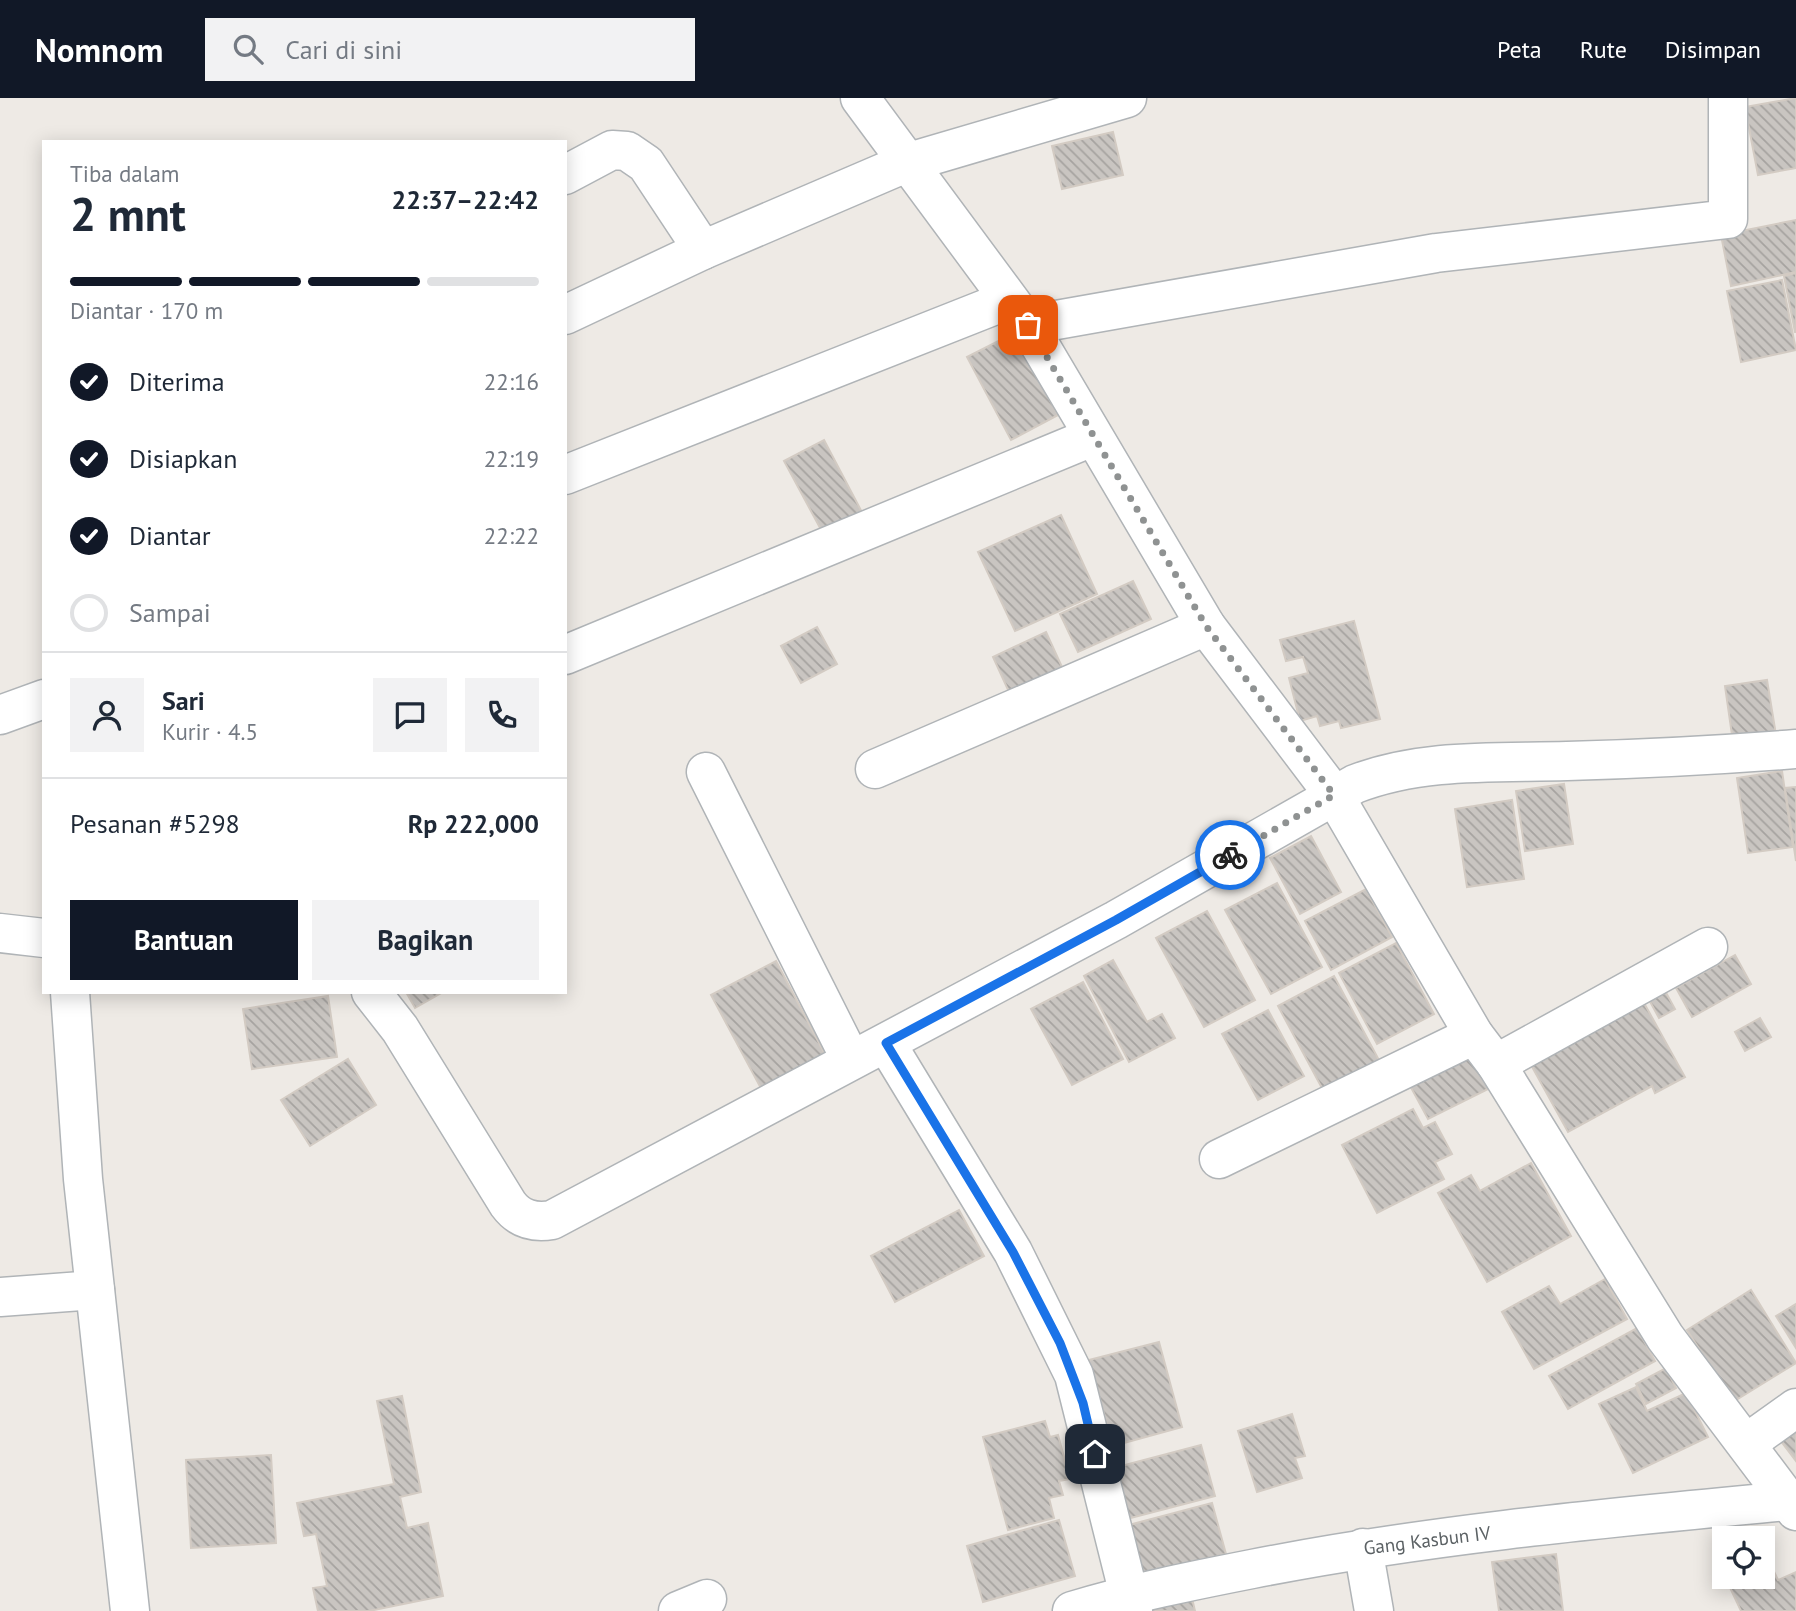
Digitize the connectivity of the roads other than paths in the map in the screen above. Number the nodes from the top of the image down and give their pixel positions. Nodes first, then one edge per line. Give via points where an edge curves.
1 (860, 98) edge
2 (1128, 98) edge
3 (1728, 98) edge
4 (906, 163) junction
5 (567, 174) edge
6 (704, 250) junction
7 (1018, 313) junction
8 (567, 314) edge
9 (1092, 437) junction
10 (567, 474) edge
11 (1206, 626) junction
12 (567, 654) edge
13 (42, 700) edge
14 (0, 715) edge
15 (1796, 749) edge
16 (875, 769) dead end
17 (706, 772) dead end
18 (1334, 795) junction
19 (0, 933) edge
20 (42, 938) edge
21 (1708, 947) dead end
22 (70, 994) edge
23 (373, 994) edge
24 (886, 1043) junction
25 (1485, 1050) junction
26 (851, 1060) junction
27 (1219, 1159) dead end
28 (95, 1290) junction
29 (0, 1297) edge
30 (1796, 1408) edge
31 (1747, 1443) junction
32 (1792, 1506) edge
33 (1363, 1548) junction
34 (1131, 1602) edge
35 (130, 1611) edge
36 (1072, 1611) edge
37 (1374, 1611) edge

1 - 4 street
2 - 4 street
3 - 7 street via 1728,219 1436,253
4 - 6 street
4 - 7 street
5 - 6 street via 612,150 637,156 653,172
6 - 8 street
7 - 9 street
7 - 10 street
9 - 11 street
9 - 12 street
11 - 16 street
11 - 18 street
13 - 14 street
15 - 18 street via 1415,768 1381,774
17 - 26 street
18 - 24 street via 1116,920
18 - 25 street
19 - 20 street
21 - 25 street
22 - 28 street
23 - 26 street via 400,1029 515,1213 541,1222
24 - 26 street
24 - 34 street via 1013,1252 1060,1343 1083,1403
25 - 27 street
25 - 31 street via 1665,1337
28 - 29 street
28 - 35 street
30 - 31 street
31 - 32 street
32 - 33 street, Gang Kasbun IV via 1590,1520
33 - 34 street, Gang Kasbun IV
33 - 37 street
34 - 36 street, Gang Kasbun IV

